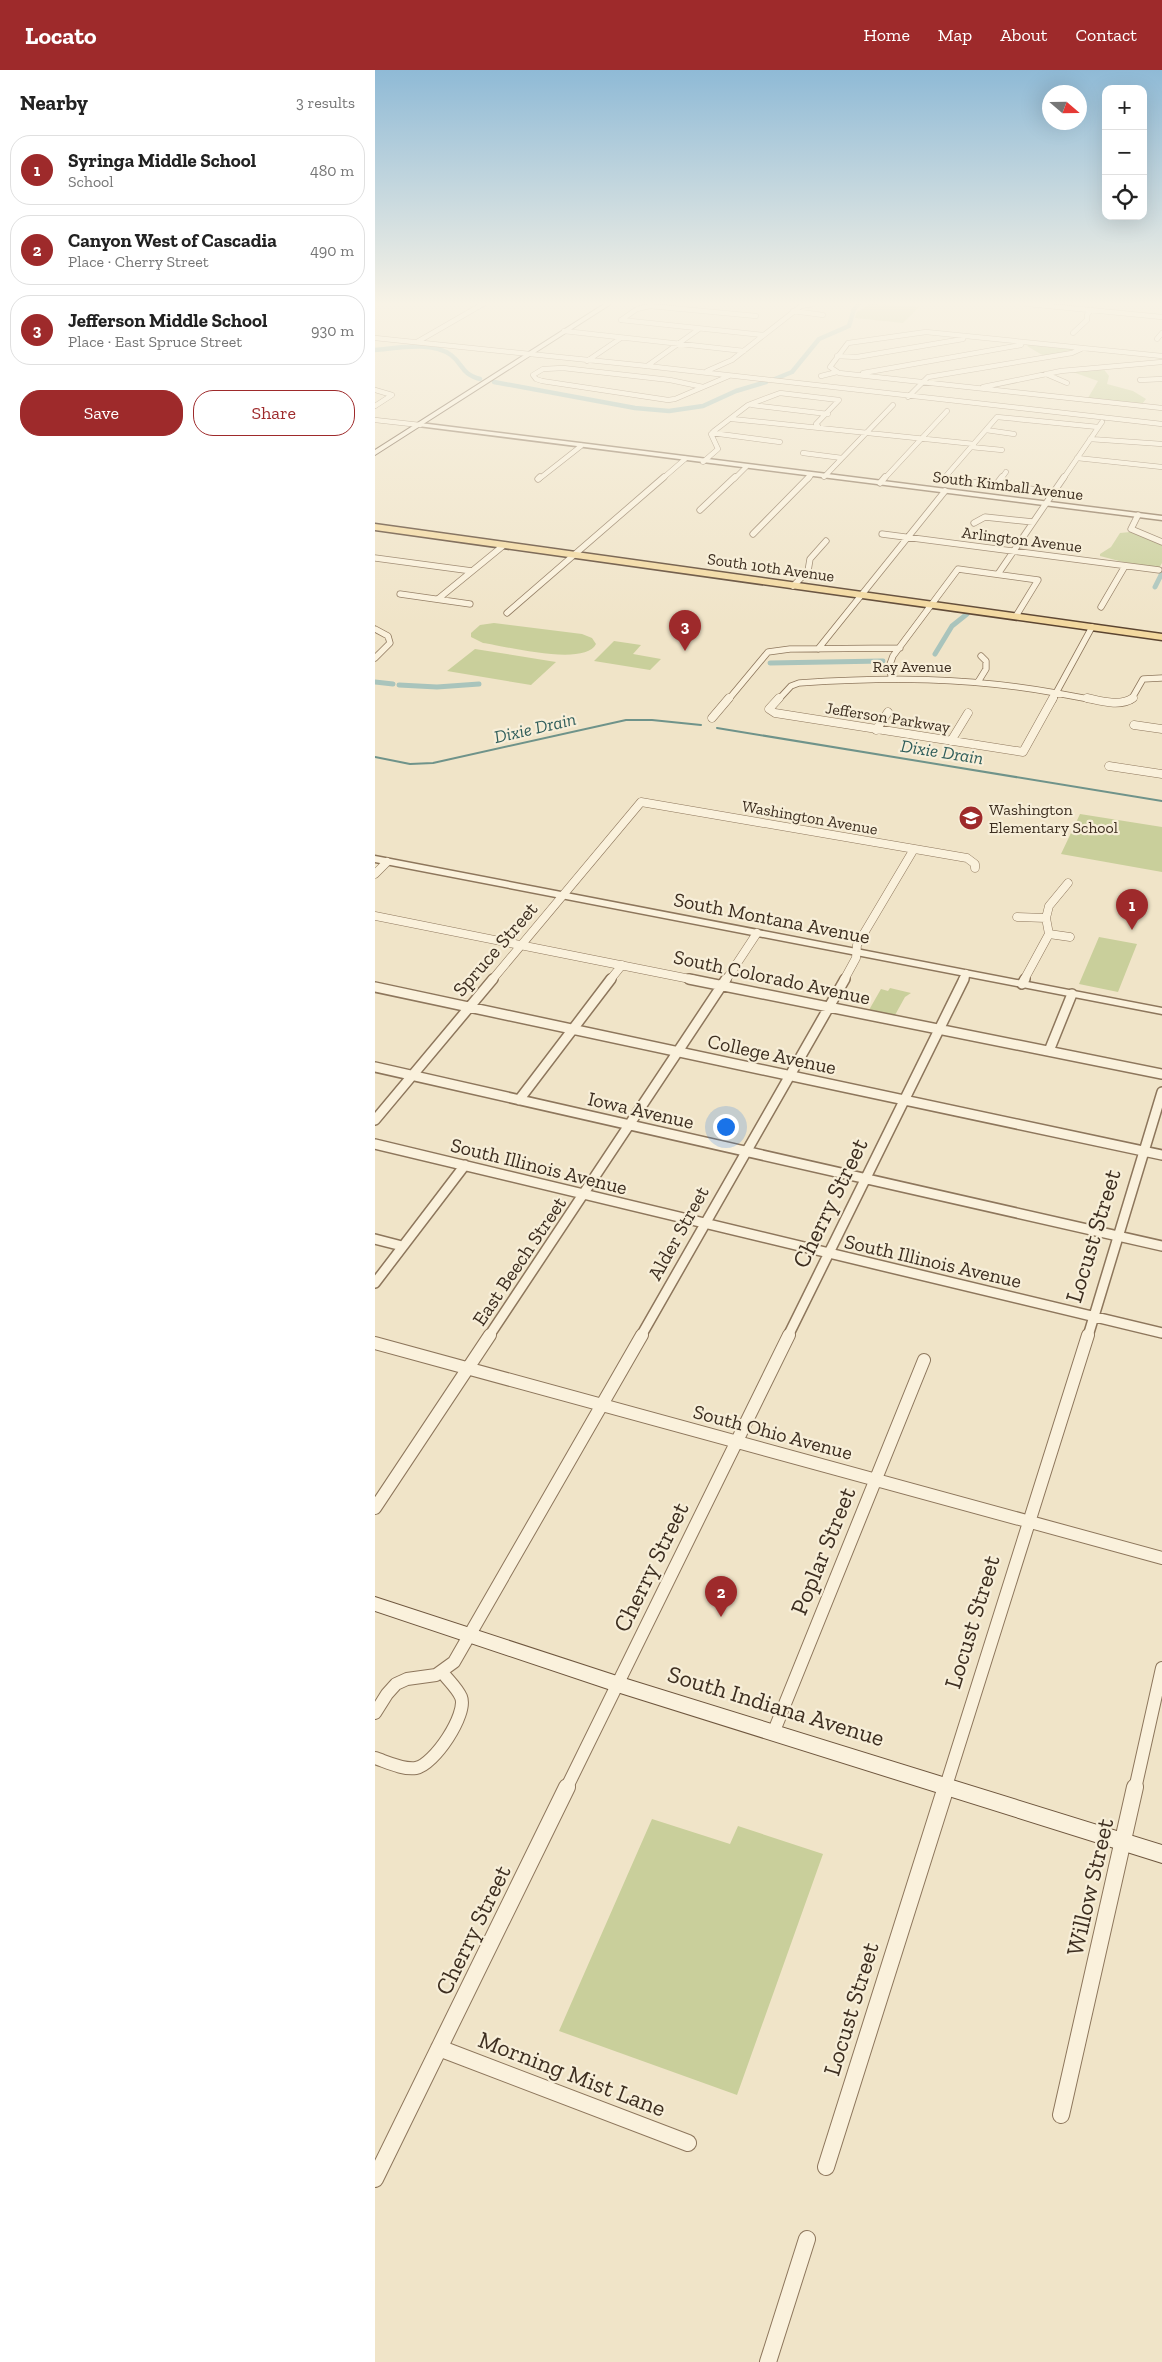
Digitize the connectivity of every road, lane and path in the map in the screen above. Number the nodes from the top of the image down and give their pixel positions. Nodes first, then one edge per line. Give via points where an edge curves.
1 (442, 411) edge
2 (741, 411) edge
3 (801, 411) edge
4 (831, 411) edge
5 (887, 411) edge
6 (947, 411) dead end
7 (1042, 411) edge
8 (1108, 411) edge
9 (1112, 411) edge
10 (828, 414) junction
11 (1105, 418) junction
12 (732, 419) junction
13 (375, 420) edge
14 (1162, 424) edge
15 (420, 425) junction
16 (818, 426) junction
17 (1098, 427) junction
18 (986, 430) junction
19 (866, 432) junction
20 (712, 433) junction
21 (1014, 434) dead end
22 (921, 438) junction
23 (1090, 439) junction
24 (780, 442) dead end
25 (1162, 444) edge
26 (581, 446) junction
27 (973, 446) junction
28 (1002, 450) dead end
29 (375, 453) edge
30 (803, 453) dead end
31 (842, 458) junction
32 (1077, 458) junction
33 (685, 459) junction
34 (703, 462) junction
35 (746, 467) junction
36 (1161, 467) edge
37 (1006, 472) dead end
38 (811, 475) junction
39 (824, 477) junction
40 (538, 479) dead end
41 (880, 484) junction
42 (996, 485) junction
43 (945, 491) junction
44 (1054, 492) junction
45 (1046, 504) junction
46 (700, 510) dead end
47 (1138, 515) junction
48 (1162, 518) edge
49 (1033, 522) junction
50 (974, 523) dead end
51 (375, 527) edge
52 (753, 534) dead end
53 (882, 534) dead end
54 (908, 538) junction
55 (826, 541) dead end
56 (1162, 542) edge
57 (504, 545) junction
58 (1013, 552) junction
59 (574, 555) junction
60 (375, 558) edge
61 (1125, 566) junction
62 (1159, 570) dead end
63 (472, 571) junction
64 (998, 574) junction
65 (793, 586) junction
66 (400, 594) dead end
67 (860, 595) junction
68 (438, 600) junction
69 (470, 604) dead end
70 (932, 605) junction
71 (1101, 607) dead end
72 (507, 613) dead end
73 (1016, 616) junction
74 (1092, 627) junction
75 (375, 630) edge
76 (1162, 637) edge
77 (900, 648) junction
78 (818, 649) junction
79 (981, 656) dead end
80 (375, 658) edge
81 (1162, 678) edge
82 (893, 679) junction
83 (978, 682) junction
84 (1056, 694) junction
85 (774, 703) joint
86 (888, 712) dead end
87 (969, 713) dead end
88 (712, 718) dead end
89 (1134, 725) dead end
90 (1162, 729) edge
91 (876, 730) junction
92 (951, 741) junction
93 (1109, 766) dead end
94 (1162, 774) edge
95 (641, 802) joint
96 (914, 849) junction
97 (375, 859) edge
98 (387, 862) junction
99 (974, 865) dead end
100 (375, 874) edge
101 (1068, 883) dead end
102 (563, 896) junction
103 (375, 916) edge
104 (1017, 917) dead end
105 (1045, 918) junction
106 (757, 933) junction
107 (1049, 934) junction
108 (1070, 937) dead end
109 (521, 945) junction
110 (856, 952) junction
111 (622, 965) junction
112 (966, 974) junction
113 (1022, 984) junction
114 (725, 985) junction
115 (375, 987) edge
116 (1072, 994) junction
117 (468, 1007) junction
118 (829, 1007) junction
119 (1162, 1012) edge
120 (939, 1029) junction
121 (572, 1030) junction
122 (1049, 1052) junction
123 (679, 1053) junction
124 (375, 1067) edge
125 (1162, 1074) edge
126 (411, 1075) junction
127 (791, 1076) junction
128 (1162, 1092) edge
129 (905, 1099) junction
130 (519, 1100) junction
131 (375, 1120) edge
132 (631, 1126) junction
133 (375, 1144) edge
134 (1144, 1151) junction
135 (746, 1152) junction
136 (1162, 1155) edge
137 (465, 1165) junction
138 (865, 1179) junction
139 (585, 1196) junction
140 (704, 1224) junction
141 (1118, 1237) junction
142 (375, 1239) edge
143 (402, 1246) junction
144 (1162, 1246) edge
145 (828, 1254) junction
146 (375, 1283) edge
147 (1094, 1318) junction
148 (1162, 1333) edge
149 (375, 1343) edge
150 (924, 1360) dead end
151 (468, 1368) junction
152 (602, 1405) junction
153 (737, 1442) junction
154 (875, 1480) junction
155 (375, 1508) edge
156 (1028, 1522) junction
157 (1162, 1558) edge
158 (375, 1604) edge
159 (470, 1635) junction
160 (1162, 1668) edge
161 (442, 1672) junction
162 (617, 1684) junction
163 (375, 1713) edge
164 (774, 1731) junction
165 (375, 1758) edge
166 (946, 1786) junction
167 (1123, 1842) junction
168 (1162, 1854) edge
169 (439, 2048) junction
170 (1061, 2115) dead end
171 (688, 2143) dead end
172 (826, 2167) dead end
173 (375, 2179) edge
174 (807, 2239) dead end
175 (768, 2362) edge

1 - 15 main road
2 - 12 street
3 - 10 street
4 - 10 street
5 - 19 street
6 - 22 street
7 - 11 street
8 - 11 street
9 - 11 street
10 - 16 street via 816,424
11 - 14 street
11 - 17 street
12 - 16 street
12 - 20 street
13 - 15 street, South Kimball Avenue
15 - 26 street, South Kimball Avenue
15 - 29 main road
16 - 19 street
17 - 18 street via 1001,416
17 - 23 street
18 - 21 street
18 - 27 street
19 - 22 street
19 - 31 street
20 - 24 street
20 - 34 street via 718,449
22 - 27 street
22 - 41 street
23 - 25 street
23 - 32 street
26 - 33 street, South Kimball Avenue
26 - 40 street
27 - 28 street
27 - 42 street via 947,478
30 - 31 street
31 - 39 street
32 - 36 street
32 - 44 street
33 - 34 street, South Kimball Avenue
33 - 59 street
34 - 35 street, South Kimball Avenue
35 - 38 street, South Kimball Avenue
35 - 46 street
37 - 42 street
38 - 39 street, South Kimball Avenue
38 - 52 street
39 - 41 street, South Kimball Avenue
41 - 43 street, South Kimball Avenue
42 - 44 street
43 - 45 street, South Kimball Avenue
43 - 54 street
44 - 45 street
45 - 47 street, South Kimball Avenue
45 - 49 street
47 - 48 street, South Kimball Avenue
47 - 56 street via 1131,529
49 - 50 street via 992,517
49 - 58 street
51 - 57 main road, South 10th Avenue
53 - 54 street, Arlington Avenue
54 - 58 street, Arlington Avenue
54 - 67 street
55 - 65 street via 810,559 808,571
57 - 59 main road, South 10th Avenue
57 - 63 street
58 - 61 street, Arlington Avenue
58 - 64 street
59 - 65 main road, South 10th Avenue
59 - 72 street
60 - 63 street
61 - 62 street, Arlington Avenue
61 - 71 street
63 - 68 street
64 - 70 street via 958,569
64 - 73 street via 1038,580
65 - 67 main road, South 10th Avenue
66 - 68 street
67 - 70 main road, South 10th Avenue
67 - 78 street
68 - 69 street
70 - 73 main road, South 10th Avenue
70 - 77 street
73 - 74 main road, South 10th Avenue
74 - 76 main road, South 10th Avenue
74 - 84 street
75 - 80 street via 391,640 390,645
77 - 78 street
77 - 82 street via 889,666
78 - 88 street via 768,652
79 - 83 street via 986,661 986,669
81 - 84 street, Ray Avenue via 1143,679 1130,702
82 - 83 street, Ray Avenue
82 - 85 street, Ray Avenue via 799,683 791,686
83 - 84 street, Ray Avenue
84 - 92 street, Jefferson Parkway via 1025,751
85 - 91 street, Jefferson Parkway via 769,709 775,714
86 - 91 street
87 - 92 street
89 - 90 street
91 - 92 street, Jefferson Parkway
93 - 94 street
95 - 96 street, Washington Avenue
95 - 102 street, Spruce Street
96 - 99 street, Washington Avenue via 967,858
96 - 110 street, Alder Street via 857,945
97 - 98 street, South Montana Avenue
98 - 100 street
98 - 102 street, South Montana Avenue
101 - 105 street via 1050,903
102 - 106 street, South Montana Avenue
102 - 109 street, Spruce Street
103 - 109 street, South Colorado Avenue
104 - 105 street
105 - 107 street
106 - 110 street, South Montana Avenue
106 - 114 street, East Beech Street
107 - 108 street
107 - 113 street
109 - 111 street, South Colorado Avenue
109 - 117 street, Spruce Street
110 - 112 street, South Montana Avenue
110 - 118 street, Alder Street via 856,958
111 - 114 street, South Colorado Avenue
111 - 121 street
112 - 113 street, South Montana Avenue
112 - 120 street, Cherry Street
113 - 116 street, South Montana Avenue
114 - 118 street, South Colorado Avenue
114 - 123 street, East Beech Street
115 - 117 street, College Avenue
116 - 119 street, South Montana Avenue
116 - 122 street
117 - 121 street, College Avenue
117 - 126 street, Spruce Street
118 - 120 street, South Colorado Avenue
118 - 127 street, Alder Street
120 - 122 street, South Colorado Avenue
120 - 129 street, Cherry Street
121 - 123 street, College Avenue
121 - 130 street
122 - 125 street, South Colorado Avenue
123 - 127 street, College Avenue
123 - 132 street, East Beech Street
124 - 126 street, Iowa Avenue
126 - 130 street, Iowa Avenue
126 - 131 street, Spruce Street
127 - 129 street, College Avenue
127 - 135 street, Alder Street
128 - 134 street, Locust Street
129 - 134 street, College Avenue
129 - 138 street, Cherry Street
130 - 132 street, Iowa Avenue
132 - 135 street, Iowa Avenue
132 - 139 street, East Beech Street
133 - 137 street, South Illinois Avenue
134 - 136 street, College Avenue
134 - 141 street, Locust Street
135 - 138 street, Iowa Avenue
135 - 140 street, Alder Street
137 - 139 street, South Illinois Avenue
137 - 143 street
138 - 141 street, Iowa Avenue
138 - 145 street, Cherry Street
139 - 140 street, South Illinois Avenue
139 - 151 street, East Beech Street
140 - 145 street, South Illinois Avenue
140 - 152 street, Alder Street
141 - 144 street, Iowa Avenue
141 - 147 street, Locust Street
142 - 143 street
143 - 146 street
145 - 147 street, South Illinois Avenue
145 - 153 street, Cherry Street
147 - 148 street, South Illinois Avenue
147 - 156 street, Locust Street
149 - 151 street, South Ohio Avenue
150 - 154 street, Poplar Street
151 - 152 street, South Ohio Avenue
151 - 155 street, East Beech Street
152 - 153 street, South Ohio Avenue
152 - 159 street, Alder Street
153 - 154 street, South Ohio Avenue
153 - 162 street, Cherry Street
154 - 156 street, South Ohio Avenue
154 - 164 street, Poplar Street
156 - 157 street, South Ohio Avenue
156 - 166 street, Locust Street
158 - 159 main road, South Indiana Avenue
159 - 161 street, Alder Street via 453,1662
159 - 162 main road, South Indiana Avenue
160 - 167 street, Willow Street
161 - 163 street via 409,1677 397,1683 388,1691
161 - 165 street via 461,1697 462,1706 437,1755 418,1768 405,1768
162 - 164 main road, South Indiana Avenue
162 - 169 street, Cherry Street
164 - 166 main road, South Indiana Avenue
166 - 167 main road, South Indiana Avenue
166 - 172 street, Locust Street
167 - 168 main road, South Indiana Avenue
167 - 170 street, Willow Street
169 - 171 street, Morning Mist Lane
169 - 173 street, Cherry Street
174 - 175 street

